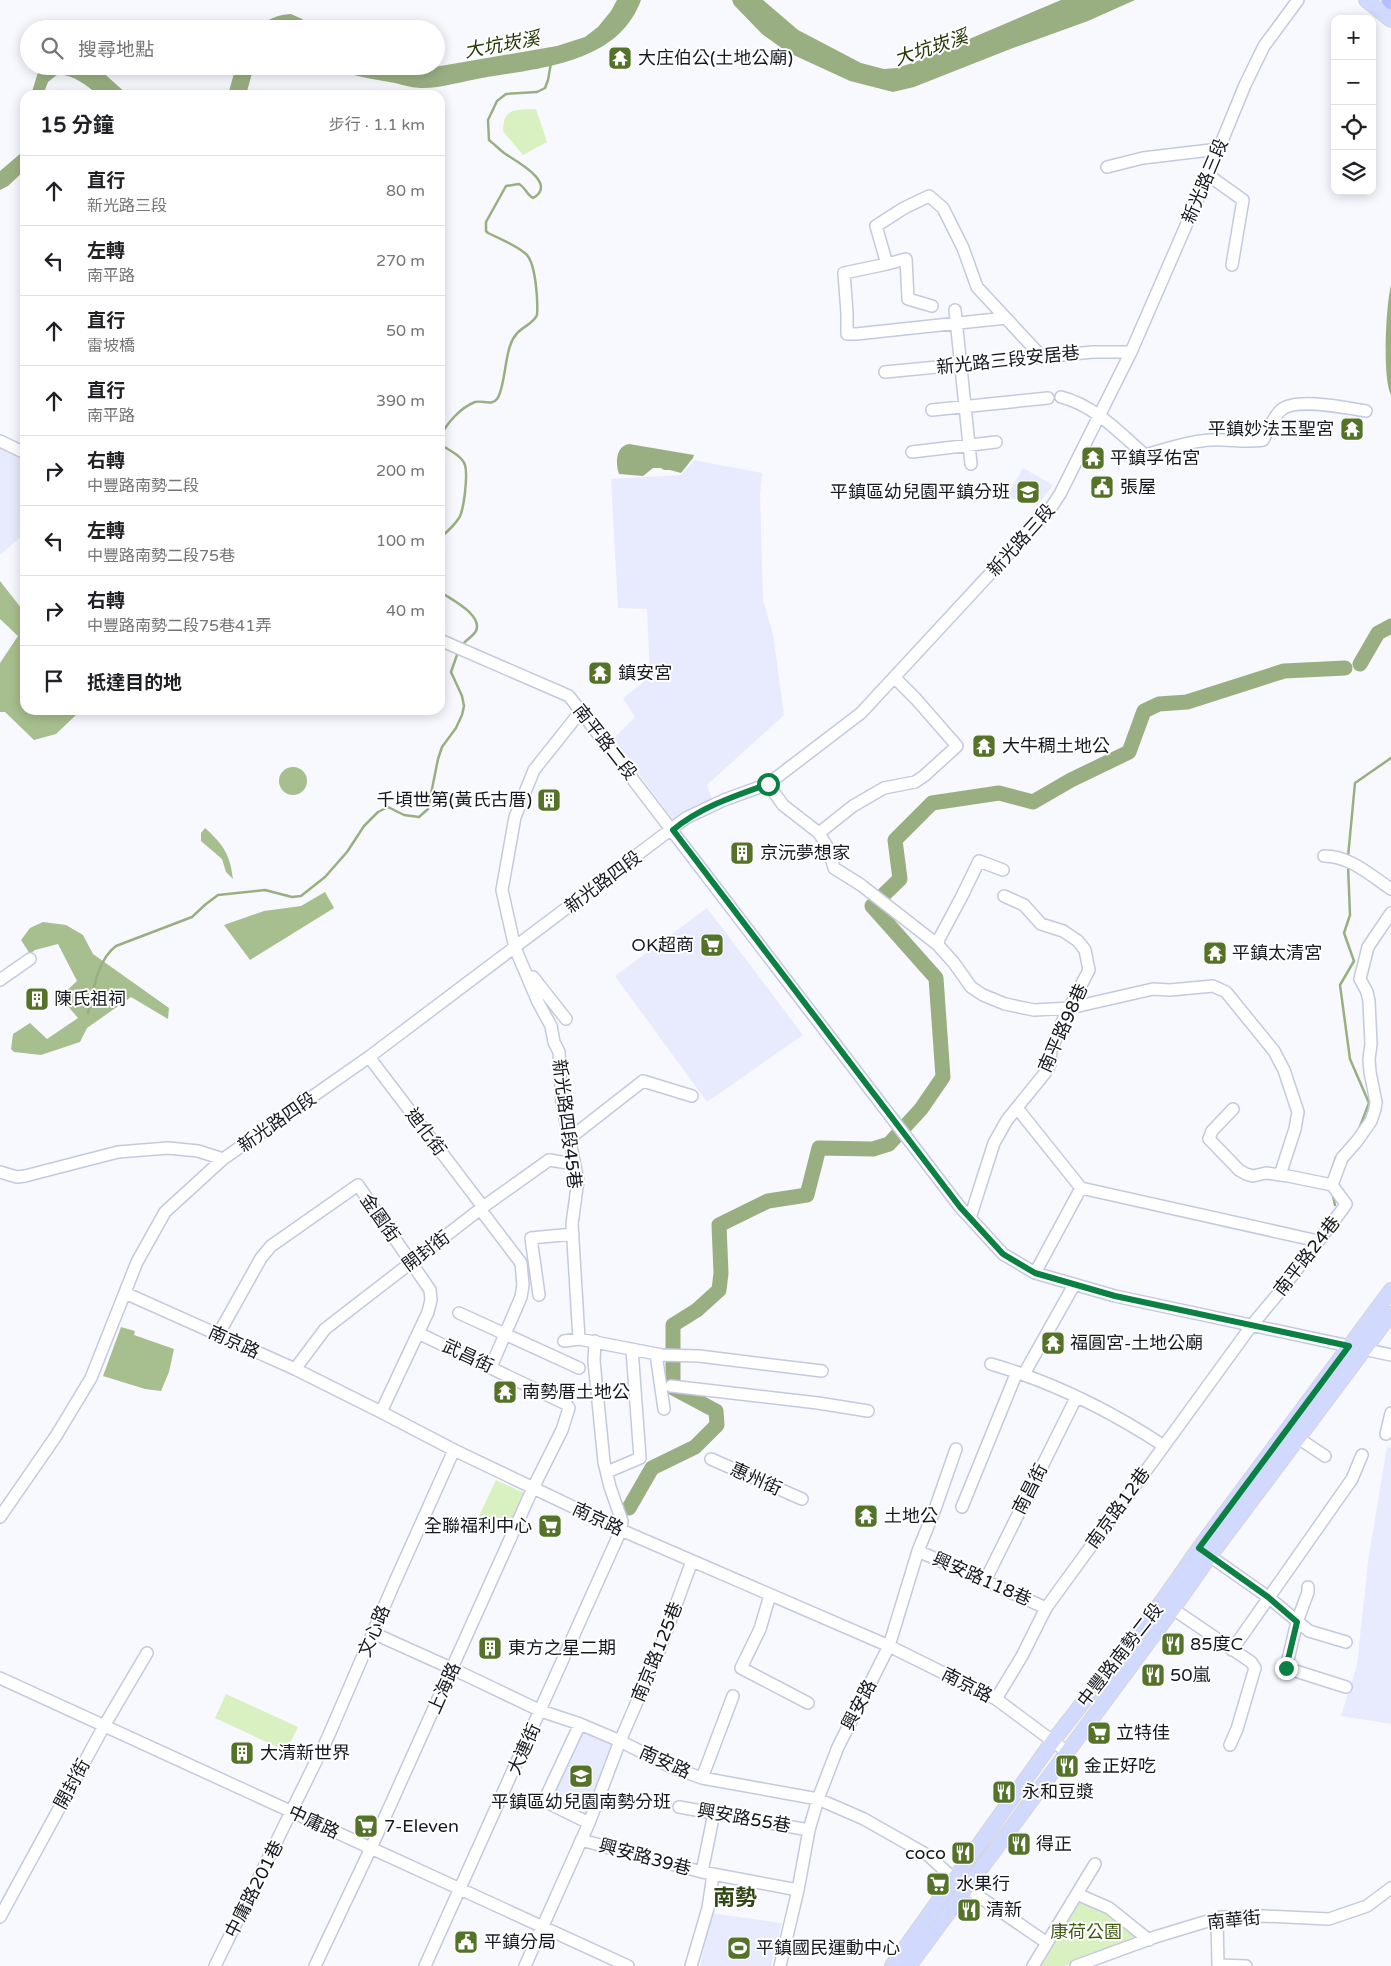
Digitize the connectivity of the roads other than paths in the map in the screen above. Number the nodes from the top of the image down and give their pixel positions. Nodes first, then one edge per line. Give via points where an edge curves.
1 (1298, 0) edge
2 (1366, 0) edge
3 (1391, 20) edge
4 (1219, 149) junction
5 (1107, 167) dead end
6 (1208, 175) junction
7 (886, 264) junction
8 (1232, 265) dead end
9 (932, 306) dead end
10 (955, 310) dead end
11 (1006, 318) junction
12 (957, 325) junction
13 (1131, 352) junction
14 (1042, 357) junction
15 (962, 366) junction
16 (885, 372) dead end
17 (1061, 397) dead end
18 (1048, 398) dead end
19 (966, 406) junction
20 (932, 410) dead end
21 (1366, 411) dead end
22 (1099, 416) junction
23 (0, 442) edge
24 (996, 442) dead end
25 (969, 446) junction
26 (20, 451) edge
27 (912, 452) dead end
28 (971, 464) dead end
29 (445, 642) edge
30 (895, 678) junction
31 (581, 711) junction
32 (768, 784) junction
33 (673, 830) junction
34 (819, 833) junction
35 (1324, 856) dead end
36 (1003, 870) dead end
37 (1391, 889) edge
38 (1004, 896) dead end
39 (1391, 913) edge
40 (938, 945) junction
41 (515, 948) junction
42 (30, 959) dead end
43 (523, 966) junction
44 (0, 980) edge
45 (1070, 1008) junction
46 (566, 1019) dead end
47 (369, 1056) junction
48 (692, 1096) dead end
49 (1017, 1108) junction
50 (1233, 1109) dead end
51 (570, 1138) junction
52 (223, 1159) junction
53 (574, 1164) junction
54 (0, 1172) edge
55 (1280, 1175) junction
56 (1332, 1185) junction
57 (1081, 1188) junction
58 (482, 1208) junction
59 (970, 1218) junction
60 (573, 1234) junction
61 (1318, 1241) junction
62 (411, 1262) junction
63 (1035, 1273) junction
64 (1074, 1285) junction
65 (1391, 1290) edge
66 (125, 1293) junction
67 (539, 1295) dead end
68 (459, 1313) dead end
69 (1391, 1314) edge
70 (1252, 1325) junction
71 (418, 1333) junction
72 (506, 1333) junction
73 (218, 1335) junction
74 (579, 1338) junction
75 (564, 1340) dead end
76 (595, 1341) junction
77 (1349, 1346) junction
78 (632, 1349) junction
79 (1366, 1349) junction
80 (659, 1355) junction
81 (1391, 1355) edge
82 (991, 1364) dead end
83 (491, 1367) junction
84 (579, 1368) dead end
85 (295, 1370) junction
86 (822, 1371) dead end
87 (1020, 1373) junction
88 (671, 1386) dead end
89 (1076, 1398) junction
90 (570, 1408) joint
91 (664, 1409) dead end
92 (381, 1412) junction
93 (868, 1412) dead end
94 (1391, 1413) edge
95 (1386, 1434) dead end
96 (1298, 1438) junction
97 (1164, 1446) junction
98 (956, 1449) dead end
99 (454, 1450) junction
100 (1362, 1455) dead end
101 (1326, 1456) dead end
102 (711, 1459) dead end
103 (607, 1472) junction
104 (533, 1488) junction
105 (802, 1499) dead end
106 (962, 1507) dead end
107 (0, 1517) edge
108 (622, 1530) junction
109 (918, 1551) junction
110 (1204, 1552) junction
111 (692, 1562) junction
112 (984, 1581) junction
113 (1308, 1587) dead end
114 (770, 1595) junction
115 (1268, 1597) junction
116 (1046, 1608) junction
117 (1173, 1609) junction
118 (1297, 1622) junction
119 (373, 1633) junction
120 (1346, 1642) dead end
121 (889, 1646) junction
122 (1232, 1650) junction
123 (147, 1652) dead end
124 (453, 1669) junction
125 (0, 1678) edge
126 (1346, 1687) dead end
127 (733, 1696) dead end
128 (996, 1699) junction
129 (808, 1703) dead end
130 (541, 1711) junction
131 (580, 1724) junction
132 (104, 1726) junction
133 (620, 1741) junction
134 (1053, 1741) junction
135 (1230, 1745) dead end
136 (1066, 1751) junction
137 (702, 1778) junction
138 (818, 1799) junction
139 (679, 1807) dead end
140 (292, 1812) junction
141 (714, 1813) junction
142 (589, 1823) junction
143 (809, 1830) junction
144 (581, 1840) junction
145 (371, 1848) junction
146 (1095, 1864) dead end
147 (708, 1874) junction
148 (961, 1884) junction
149 (461, 1888) junction
150 (1391, 1888) edge
151 (798, 1890) junction
152 (1077, 1894) junction
153 (0, 1917) edge
154 (1217, 1918) junction
155 (543, 1926) junction
156 (1149, 1940) junction
157 (1047, 1943) junction
158 (1218, 1965) edge
159 (215, 1966) edge
160 (315, 1966) edge
161 (425, 1966) edge
162 (525, 1966) edge
163 (628, 1966) edge
164 (691, 1966) edge
165 (780, 1966) edge
166 (892, 1966) edge
167 (909, 1966) edge
168 (1033, 1966) edge
169 (1076, 1966) edge
170 (1246, 1966) edge

1 - 4 street, 新光路三段 via 1264,46
2 - 3 main road
4 - 5 street via 1143,158
4 - 6 street, 新光路三段
6 - 8 street via 1243,200
6 - 13 street, 新光路三段
7 - 9 street via 906,259 908,299
7 - 11 street via 876,226 929,196 943,208 964,248 977,287
7 - 12 street via 844,273 847,334
10 - 12 street
11 - 12 street
11 - 14 street
12 - 15 street
13 - 14 street, 新光路三段安居巷
13 - 22 street, 新光路三段
14 - 15 street, 新光路三段安居巷
15 - 16 street, 新光路三段安居巷
15 - 19 street
17 - 22 street
18 - 19 street
19 - 20 street
19 - 25 street
21 - 22 street via 1312,403 1282,408 1263,440 1199,441 1145,455
22 - 30 street, 新光路三段 via 1050,509
23 - 26 street
24 - 25 street
25 - 27 street
25 - 28 street
29 - 31 street, 南平路二段 via 569,696
30 - 32 street, 新光路三段 via 861,713
30 - 34 street via 957,746 924,776 914,782 884,788 853,806
31 - 33 street, 南平路二段
31 - 41 street, 新光路四段45巷 via 534,770 515,817 502,890
32 - 33 street, 新光路三段 via 686,818
32 - 34 street via 783,805
33 - 41 street, 新光路四段
33 - 59 street, 南平路二段
34 - 40 street via 834,868 862,885
35 - 37 street via 1344,859
36 - 40 street via 979,861
38 - 45 street, 南平路98巷 via 1024,905 1041,924 1064,930 1085,950 1089,970
39 - 56 street via 1368,947 1360,979 1369,1001 1372,1044 1369,1059 1375,1109 1371,1121 1342,1158
40 - 45 street via 971,987 984,995 1005,1004 1034,1010
41 - 43 street, 新光路四段45巷
41 - 47 street, 新光路四段
42 - 44 street
43 - 46 street
43 - 51 street, 新光路四段45巷 via 551,1026 559,1052 562,1104
45 - 49 street, 南平路98巷 via 1051,1051 1050,1064
45 - 55 street via 1153,989 1213,986 1226,992 1278,1058 1298,1112
47 - 52 street, 新光路四段
47 - 58 street, 迪化街
48 - 51 street via 643,1081
49 - 57 street
49 - 59 street, 南平路98巷 via 994,1143
50 - 55 street via 1212,1131 1209,1139 1212,1144 1246,1174
51 - 53 street, 新光路四段45巷
52 - 54 street via 198,1151 168,1148 118,1152 25,1176
52 - 66 street, 新光路四段 via 165,1212 137,1262
53 - 58 street, 開封街 via 549,1160
53 - 60 street, 新光路四段45巷 via 578,1180
55 - 56 street
56 - 61 street, 南平路24巷 via 1346,1204
57 - 61 street
57 - 63 street
58 - 62 street, 開封街
58 - 72 street, 迪化街 via 521,1263 522,1291
59 - 63 street, 南平路二段 via 1003,1254
60 - 67 street via 531,1238
60 - 74 street, 新光路四段45巷
61 - 70 street, 南平路24巷
62 - 71 street, 金園街 via 430,1290 431,1300
62 - 73 street, 金園街 via 358,1185 271,1246
62 - 85 street, 開封街 via 325,1329
63 - 64 street, 南平路二段
64 - 70 street, 南平路二段
64 - 87 street
65 - 77 main road, 中豐路南勢二段
66 - 73 street, 南京路
66 - 107 street, 新光路四段 via 90,1378 56,1436
68 - 72 street
69 - 79 main road, 中豐路南勢二段
70 - 77 street, 南平路二段
70 - 97 street, 南京路12巷
71 - 83 street, 武昌街
71 - 92 street, 金園街
72 - 83 street, 迪化街
72 - 84 street
73 - 85 street, 南京路
74 - 75 street
74 - 76 street
76 - 78 street
76 - 103 street via 594,1361
77 - 79 street, 南平路二段
77 - 110 main road, 中豐路南勢二段
78 - 80 street
78 - 103 street via 640,1458
79 - 81 street, 南平路二段
79 - 96 main road, 中豐路南勢二段
80 - 86 street via 699,1356
80 - 91 street
82 - 87 street
83 - 90 street, 武昌街
85 - 92 street, 南京路
87 - 89 street
87 - 106 street
88 - 93 street
89 - 97 street via 1119,1418
89 - 112 street, 南昌街
90 - 104 street, 上海路
92 - 99 street, 南京路
94 - 95 street
96 - 101 street
96 - 110 main road, 中豐路南勢二段
97 - 116 street, 南京路12巷
98 - 109 street, 興安路
99 - 104 street, 南京路
99 - 119 street, 文心路
100 - 115 street via 1352,1479
102 - 105 street, 惠州街
103 - 108 street
104 - 108 street, 南京路
104 - 124 street, 上海路
108 - 111 street, 南京路
108 - 130 street, 大連街
109 - 112 street, 興安路118巷
109 - 121 street, 興安路
110 - 115 street
110 - 117 main road, 中豐路南勢二段
110 - 134 main road, 中豐路南勢二段
111 - 114 street, 南京路
111 - 133 street, 南京路125巷 via 660,1651
112 - 116 street, 興安路118巷
113 - 118 street
114 - 121 street, 南京路
114 - 129 street via 760,1629 741,1668
115 - 118 street
115 - 122 street
116 - 128 street, 南京路12巷
117 - 122 street
117 - 136 main road, 中豐路南勢二段
118 - 120 street via 1309,1630
118 - 126 street via 1286,1668
119 - 124 street, 南安路
119 - 140 street, 文心路
121 - 128 street, 南京路
121 - 138 street, 興安路 via 838,1747
122 - 135 street via 1255,1668
123 - 132 street, 開封街
124 - 130 street, 南安路
124 - 145 street, 上海路
125 - 132 street, 中庸路
127 - 137 street
128 - 134 street, 南京路
130 - 131 street, 南安路
130 - 149 street, 大連街
131 - 133 street, 南安路
131 - 142 street via 544,1802
132 - 140 street, 中庸路
132 - 153 street, 開封街
133 - 137 street, 南安路 via 671,1767
133 - 142 street, 南京路125巷
134 - 136 street, 南京路
134 - 148 main road, 中豐路南勢二段
136 - 148 main road, 中豐路南勢二段
137 - 138 street, 南安路
138 - 143 street, 興安路
138 - 148 street, 南安路 via 864,1819 929,1856
139 - 141 street, 興安路55巷
140 - 145 street, 中庸路
140 - 159 street, 中庸路201巷
141 - 143 street, 興安路55巷
141 - 147 street
142 - 144 street, 南京路125巷
143 - 151 street, 興安路
144 - 147 street, 興安路39巷
144 - 155 street, 南京路125巷
145 - 149 street, 中庸路
145 - 160 street, 上海路
146 - 152 street
147 - 151 street, 興安路39巷
147 - 164 street via 708,1908
148 - 157 street, 南安路
148 - 166 main road, 中豐路南勢二段
148 - 167 main road, 中豐路南勢二段
149 - 155 street, 中庸路
149 - 161 street, 大連街
150 - 154 street, 南華街 via 1368,1906 1329,1919
151 - 165 street, 興安路
152 - 156 street via 1109,1908
152 - 157 street
154 - 156 street, 南華街
154 - 158 street
155 - 162 street, 南京路125巷
155 - 163 street, 中庸路
156 - 169 street, 南華街
157 - 168 street
158 - 170 street

